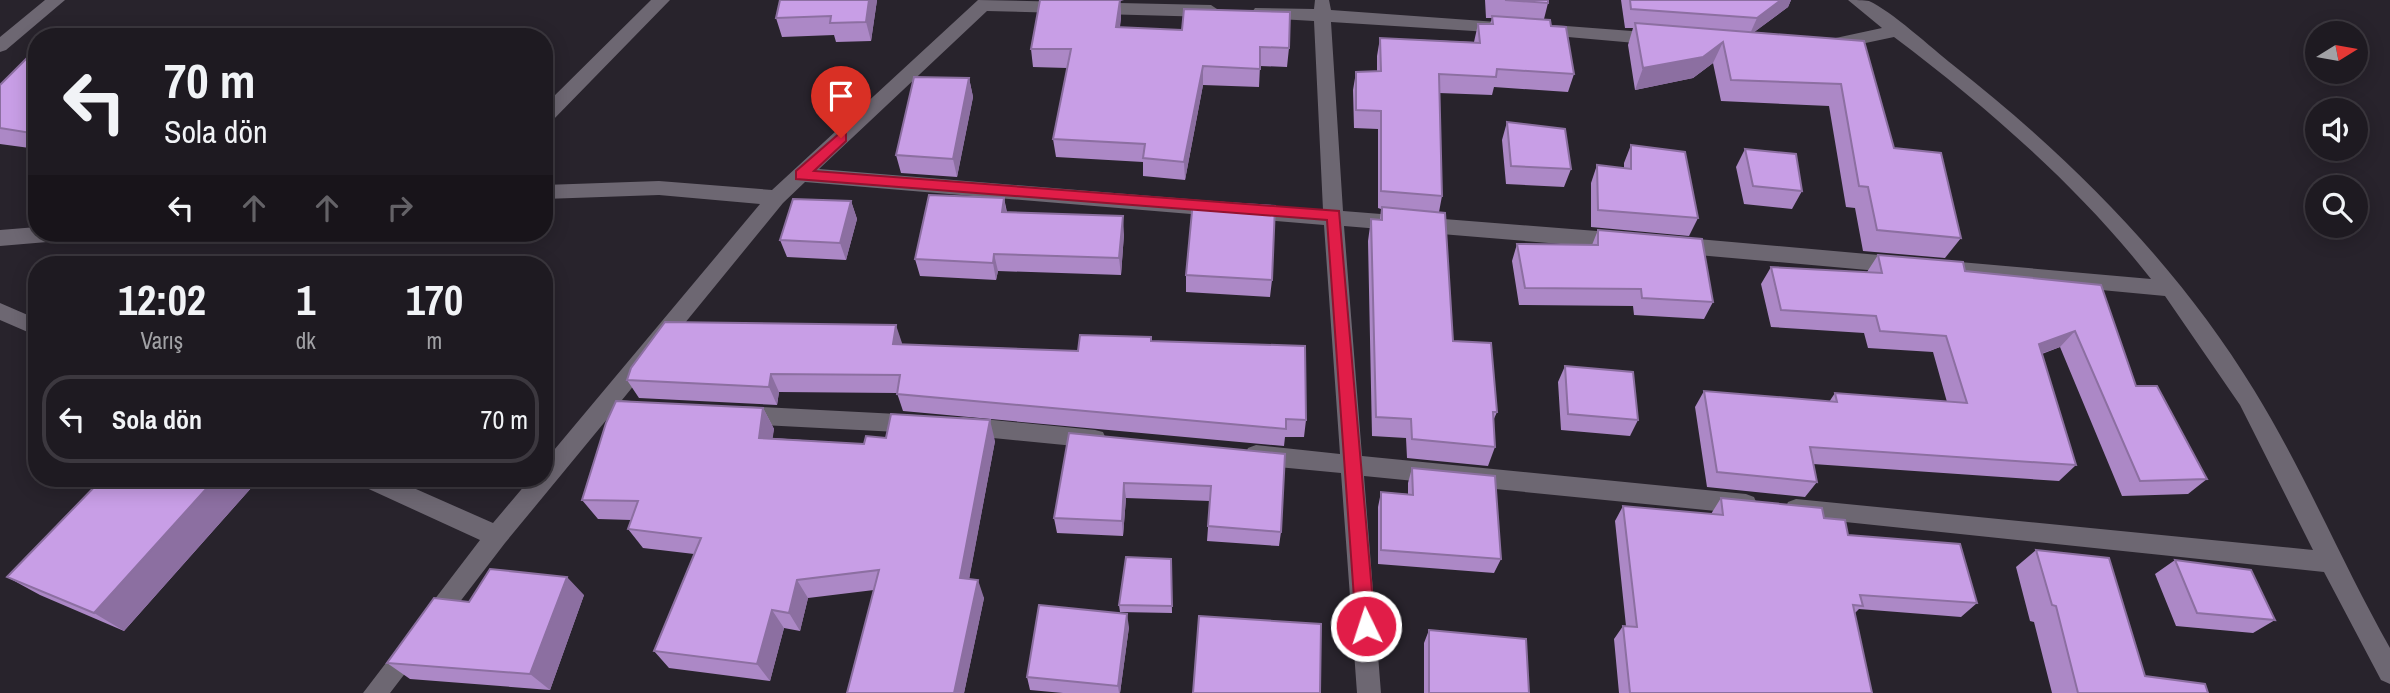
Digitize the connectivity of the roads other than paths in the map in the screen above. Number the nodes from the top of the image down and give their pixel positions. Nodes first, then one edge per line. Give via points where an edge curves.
1 (57, 0) edge
2 (661, 0) edge
3 (1857, 0) edge
4 (985, 3) edge
5 (1322, 7) edge
6 (1899, 30) junction
7 (1679, 40) edge
8 (0, 46) edge
9 (1803, 49) edge
10 (553, 108) edge
11 (801, 175) junction
12 (553, 192) edge
13 (776, 198) junction
14 (1334, 215) junction
15 (28, 238) edge
16 (3, 242) edge
17 (2172, 289) junction
18 (0, 311) edge
19 (28, 324) edge
20 (601, 408) junction
21 (657, 411) edge
22 (712, 414) edge
23 (1111, 440) edge
24 (1232, 453) edge
25 (1354, 465) junction
26 (553, 467) edge
27 (388, 487) edge
28 (537, 487) edge
29 (497, 536) junction
30 (2331, 562) junction
31 (2390, 672) edge
32 (375, 693) edge
33 (1369, 693) edge

1 - 8 street
2 - 10 street
3 - 6 street
4 - 5 street via 1233,11
4 - 11 street
5 - 7 street
5 - 14 street
6 - 9 street
6 - 17 street via 2065,170
11 - 13 street
11 - 14 street
12 - 13 street via 659,188
13 - 20 street
14 - 17 street
14 - 25 street
15 - 16 street
17 - 30 street via 2269,435
18 - 19 street
20 - 21 street
20 - 26 street
22 - 23 street via 962,426
24 - 25 street
25 - 30 street
25 - 33 street
27 - 29 street
28 - 29 street
29 - 32 street
30 - 31 street

